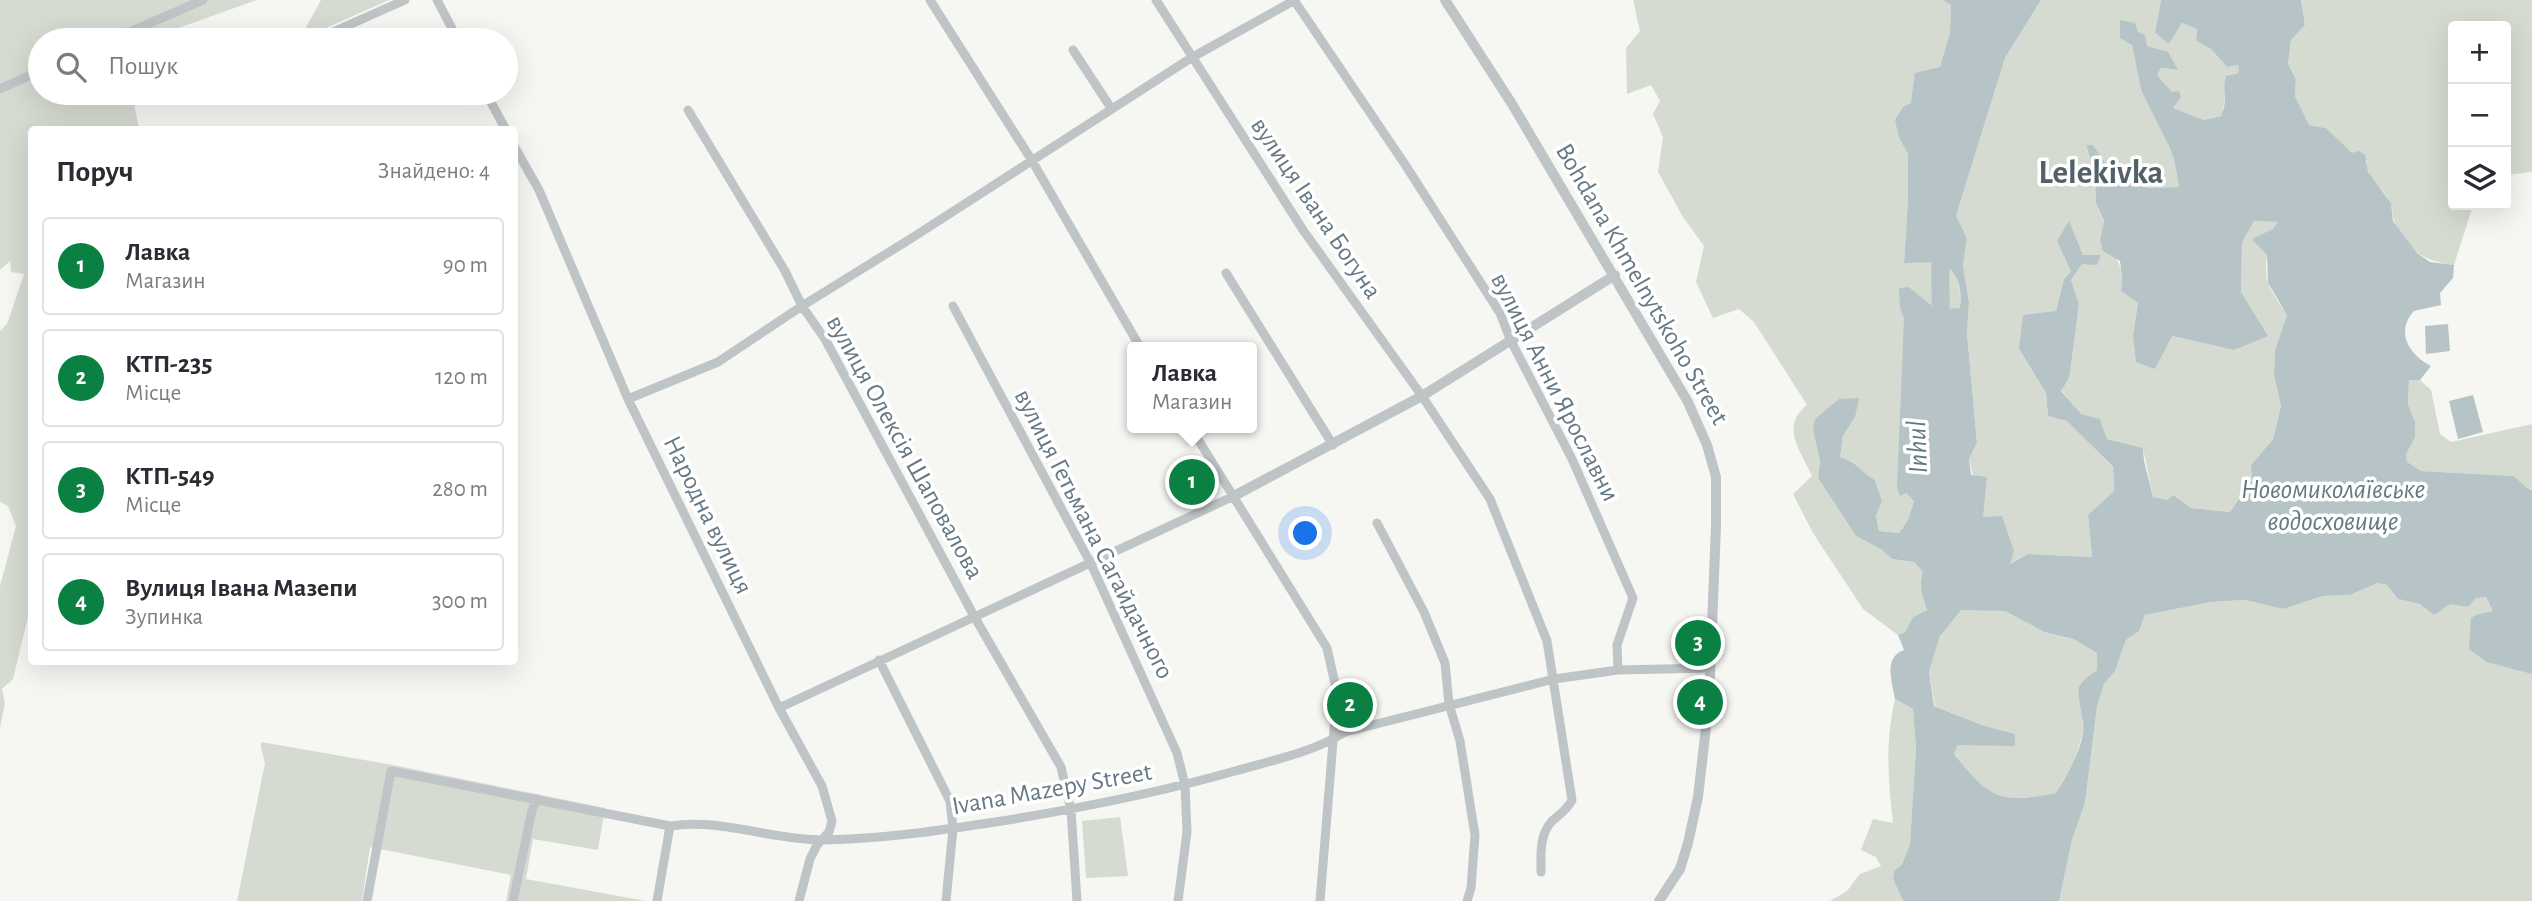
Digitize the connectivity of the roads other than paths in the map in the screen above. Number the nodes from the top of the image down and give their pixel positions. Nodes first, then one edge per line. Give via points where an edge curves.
1 (203, 0) edge
2 (405, 0) edge
3 (437, 0) edge
4 (930, 0) edge
5 (1156, 0) edge
6 (1295, 0) edge
7 (1445, 0) edge
8 (139, 28) edge
9 (342, 28) edge
10 (452, 28) edge
11 (1073, 50) dead end
12 (1191, 58) junction
13 (28, 76) edge
14 (0, 89) edge
15 (492, 105) edge
16 (1111, 108) junction
17 (688, 110) dead end
18 (504, 126) edge
19 (518, 152) edge
20 (1031, 159) junction
21 (1226, 273) dead end
22 (1615, 275) junction
23 (802, 306) junction
24 (953, 306) dead end
25 (1510, 340) junction
26 (1137, 342) edge
27 (1422, 396) junction
28 (628, 399) junction
29 (1194, 433) edge
30 (1332, 445) junction
31 (1234, 496) junction
32 (1377, 523) dead end
33 (1091, 564) junction
34 (974, 616) junction
35 (879, 660) junction
36 (1710, 668) junction
37 (1618, 670) junction
38 (1554, 679) junction
39 (1449, 704) junction
40 (779, 708) junction
41 (1332, 740) junction
42 (1185, 785) junction
43 (537, 799) junction
44 (1071, 810) junction
45 (670, 826) junction
46 (953, 829) junction
47 (821, 840) junction
48 (1541, 872) dead end
49 (367, 901) edge
50 (513, 901) edge
51 (657, 901) edge
52 (799, 901) edge
53 (946, 901) edge
54 (1077, 901) edge
55 (1178, 901) edge
56 (1321, 901) edge
57 (1467, 901) edge
58 (1660, 901) edge

1 - 8 street
2 - 9 street
3 - 10 street
4 - 20 street
5 - 12 street, вулиця Івана Богуна
6 - 12 street
6 - 25 street, вулиця Анни Ярославни via 1500,313
7 - 22 street, Bohdana Khmelnytskoho Street
11 - 16 street
12 - 16 street
12 - 27 street, вулиця Івана Богуна via 1303,230
13 - 14 street
15 - 18 street
16 - 20 street
17 - 23 street, вулиця Олексія Шаповалова
19 - 28 street, Народна вулиця via 539,190
20 - 23 street
20 - 26 street
21 - 30 street
22 - 25 street
22 - 36 street, Bohdana Khmelnytskoho Street via 1688,402 1716,477
23 - 28 street via 718,362
23 - 34 street, вулиця Олексія Шаповалова via 825,339
24 - 33 street, вулиця Гетьмана Сагайдачного
25 - 27 street
25 - 37 street, вулиця Анни Ярославни via 1572,459 1633,598 1617,645
27 - 30 street
27 - 38 street, вулиця Івана Богуна via 1490,499 1547,641
28 - 40 street, Народна вулиця
29 - 31 street
30 - 31 street
31 - 33 street
31 - 41 street via 1327,648 1337,693
32 - 39 street via 1445,663
33 - 34 street
33 - 42 street, вулиця Гетьмана Сагайдачного via 1177,753
34 - 35 street
34 - 44 street, вулиця Олексія Шаповалова via 1061,767
35 - 40 street
35 - 46 street via 950,801
36 - 37 street, Ivana Mazepy Street
36 - 58 street, Bohdana Khmelnytskoho Street via 1698,797 1680,869
37 - 38 street, Ivana Mazepy Street
38 - 39 street, Ivana Mazepy Street
38 - 48 street, вулиця Івана Богуна via 1572,800 1545,832
39 - 41 street, Ivana Mazepy Street via 1345,732
39 - 57 street via 1461,741 1475,835
40 - 47 street, Народна вулиця via 822,786 832,821
41 - 42 street, Ivana Mazepy Street
41 - 56 street
42 - 44 street, Ivana Mazepy Street
42 - 55 street, вулиця Гетьмана Сагайдачного via 1187,832
43 - 45 street, Ivana Mazepy Street
43 - 49 street, Ivana Mazepy Street via 391,771
43 - 50 street
44 - 46 street, Ivana Mazepy Street
44 - 54 street, вулиця Олексія Шаповалова
45 - 47 street, Ivana Mazepy Street
45 - 51 street
46 - 47 street, Ivana Mazepy Street
46 - 53 street
47 - 52 street, Народна вулиця via 810,859

